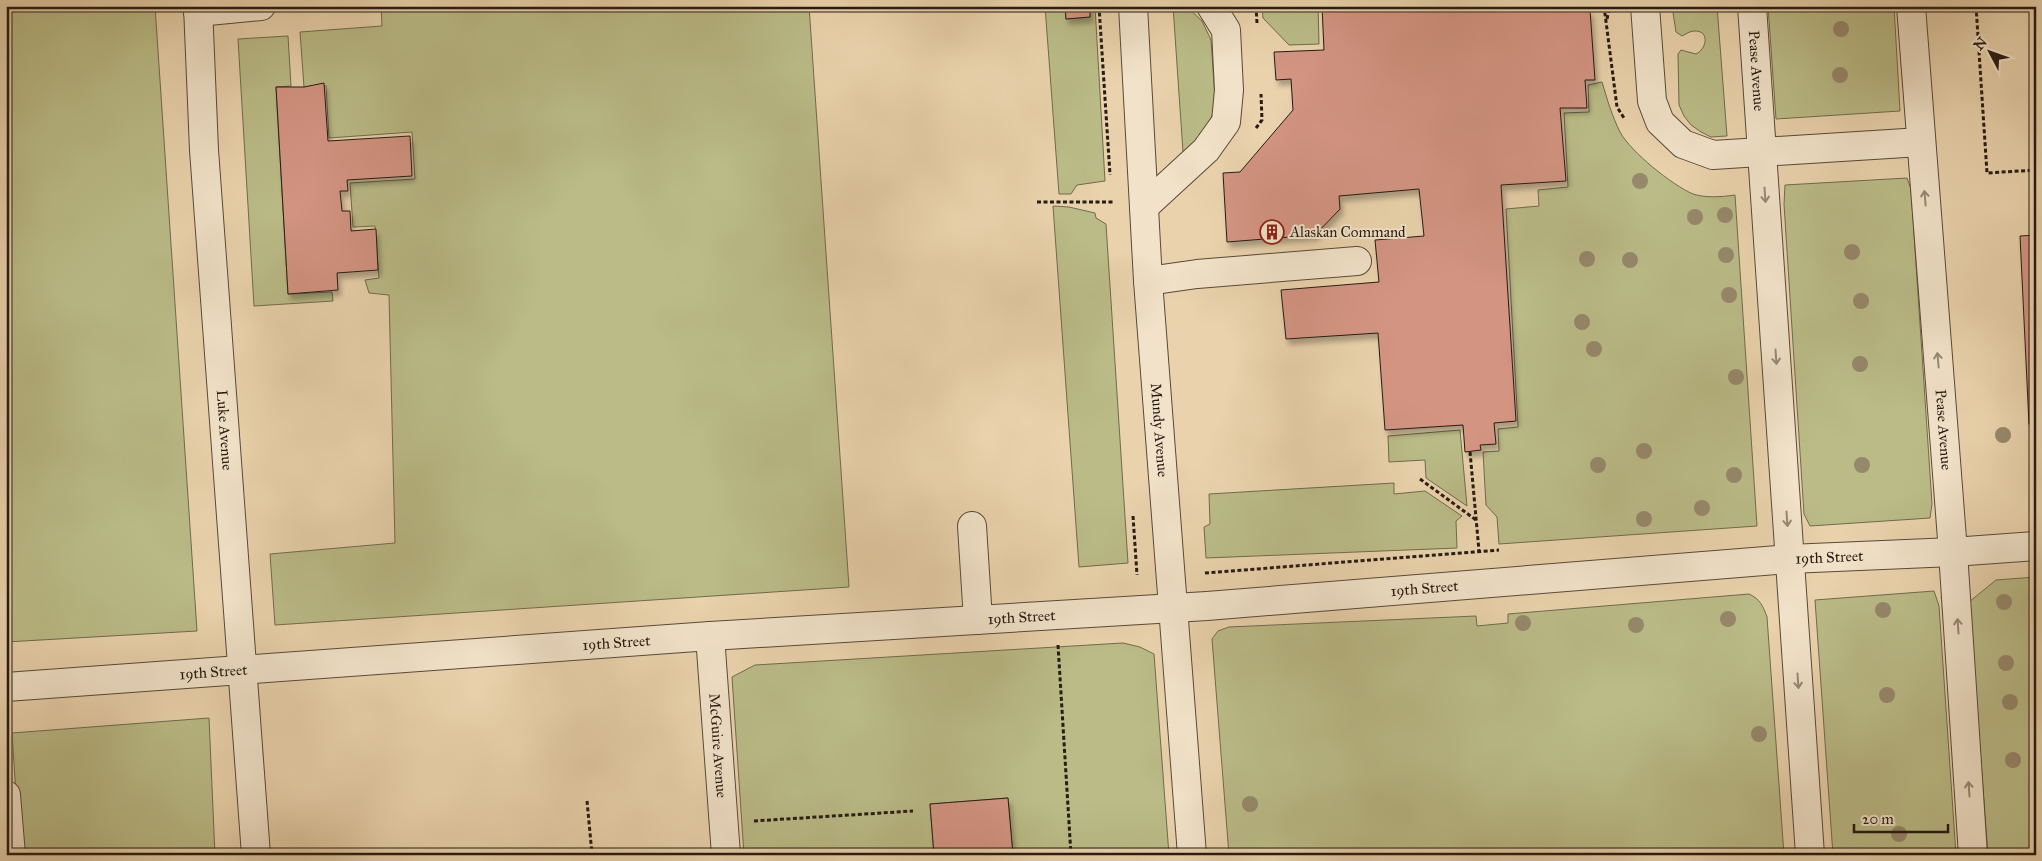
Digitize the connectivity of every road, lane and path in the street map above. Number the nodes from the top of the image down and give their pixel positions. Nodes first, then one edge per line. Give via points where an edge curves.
1 (261, 6) edge
2 (1133, 6) edge
3 (1211, 6) edge
4 (1610, 6) edge
5 (1646, 6) edge
6 (1752, 6) edge
7 (1911, 6) edge
8 (1976, 6) edge
9 (198, 9) edge
10 (1606, 22) dead end
11 (1921, 142) junction
12 (1762, 152) junction
13 (2036, 170) edge
14 (1036, 202) dead end
15 (1112, 202) dead end
16 (1144, 206) junction
17 (1357, 261) dead end
18 (1148, 281) junction
19 (1470, 452) dead end
20 (1420, 479) dead end
21 (1476, 521) junction
22 (972, 526) dead end
23 (2036, 546) edge
24 (1479, 551) dead end
25 (1953, 552) junction
26 (1789, 559) junction
27 (1172, 608) junction
28 (978, 620) junction
29 (710, 636) junction
30 (1057, 642) dead end
31 (243, 670) junction
32 (6, 687) edge
33 (6, 795) edge
34 (588, 801) dead end
35 (913, 811) dead end
36 (752, 821) dead end
37 (592, 854) edge
38 (11, 855) edge
39 (256, 855) edge
40 (726, 855) edge
41 (1071, 855) edge
42 (1192, 855) edge
43 (1810, 855) edge
44 (1973, 855) edge

1 - 9 street
2 - 16 street, Mundy Avenue
3 - 16 street via 1226,30 1229,90 1226,122 1206,150
4 - 10 path
5 - 12 street via 1652,101 1660,122 1683,144 1713,155
6 - 12 street, Pease Avenue
7 - 11 street, Pease Avenue
8 - 13 path via 1988,173
9 - 31 street, Luke Avenue via 204,150
11 - 12 street
25 -> 11 street, Pease Avenue
12 -> 26 street, Pease Avenue
14 - 15 path
16 - 18 street, Mundy Avenue
17 - 18 street
18 - 27 street, Mundy Avenue
19 - 21 path
20 - 21 path
21 - 24 path
22 - 28 street
23 - 25 street, 19th Street
25 - 26 street, 19th Street
44 -> 25 street, Pease Avenue
26 - 27 street, 19th Street
26 -> 43 street, Pease Avenue
27 - 28 street, 19th Street
27 - 42 street, Mundy Avenue
28 - 29 street, 19th Street
29 - 31 street, 19th Street
29 - 40 street, McGuire Avenue
30 - 41 path
31 - 32 street, 19th Street
31 - 39 street, Luke Avenue
33 - 38 street
34 - 37 path
35 - 36 path

